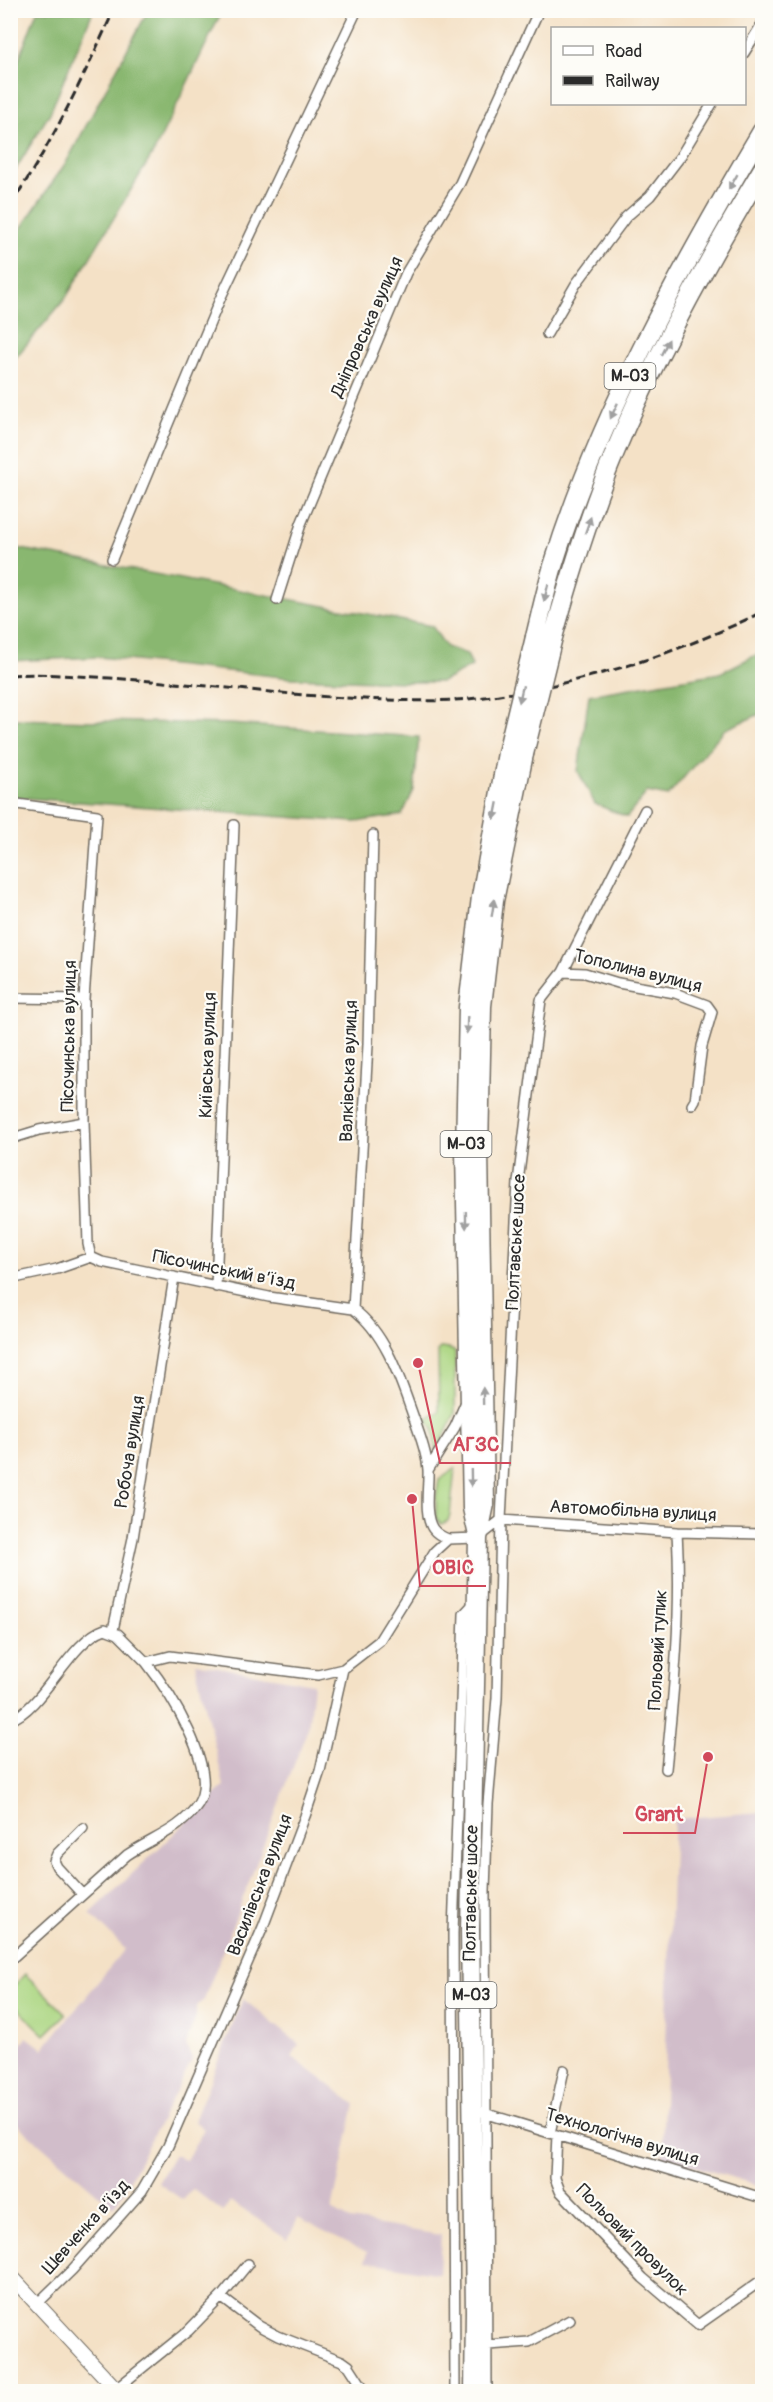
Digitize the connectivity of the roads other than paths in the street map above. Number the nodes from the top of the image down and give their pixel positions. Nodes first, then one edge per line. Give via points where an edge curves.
1 (357, 10) edge
2 (538, 10) edge
3 (762, 24) edge
4 (746, 50) edge
5 (711, 105) edge
6 (762, 131) edge
7 (762, 170) edge
8 (548, 334) dead end
9 (112, 559) dead end
10 (277, 600) dead end
11 (543, 639) junction
12 (516, 754) junction
13 (10, 803) edge
14 (645, 810) dead end
15 (234, 825) dead end
16 (373, 835) dead end
17 (562, 972) junction
18 (10, 998) edge
19 (84, 999) junction
20 (692, 1105) dead end
21 (84, 1122) junction
22 (10, 1139) edge
23 (91, 1257) junction
24 (174, 1277) junction
25 (10, 1279) edge
26 (216, 1287) junction
27 (353, 1309) junction
28 (469, 1393) junction
29 (428, 1470) junction
30 (501, 1520) junction
31 (677, 1532) junction
32 (762, 1534) edge
33 (478, 1538) junction
34 (448, 1539) junction
35 (477, 1599) junction
36 (113, 1630) junction
37 (146, 1662) junction
38 (343, 1669) junction
39 (10, 1720) edge
40 (666, 1769) dead end
41 (83, 1828) dead end
42 (82, 1894) junction
43 (10, 1960) edge
44 (564, 2070) dead end
45 (186, 2105) joint
46 (479, 2111) junction
47 (554, 2134) junction
48 (762, 2198) edge
49 (248, 2264) dead end
50 (10, 2275) edge
51 (762, 2280) edge
52 (221, 2297) junction
53 (37, 2304) junction
54 (570, 2320) dead end
55 (488, 2345) junction
56 (118, 2390) edge
57 (366, 2391) edge
58 (455, 2391) edge
59 (474, 2391) edge
60 (487, 2391) edge

1 - 9 street via 220,299
2 - 10 street, Дніпровська вулиця via 460,183 406,273 301,524
3 - 4 street
5 - 8 street via 662,181 626,217 576,284
6 -> 11 highway, М-03 via 665,305 599,444 553,567
11 -> 7 highway, М-03 via 615,452 677,323
11 - 12 highway, М-03, bridge
12 -> 28 highway, М-03 via 481,897 468,1007 465,1151
33 -> 12 highway, М-03 via 485,1504 479,1151 482,1006
13 - 19 street, Пісочинська вулиця via 97,815
14 - 17 street, Тополина вулиця
15 - 26 street, Київська вулиця
16 - 27 street, Валківська вулиця via 368,1045
17 - 20 street, Тополина вулиця via 585,973 675,993 707,1005 712,1012
17 - 30 street, Полтавське шосе via 541,1000 520,1170
18 - 19 street
19 - 21 street, Пісочинська вулиця
21 - 22 street
21 - 23 street, Пісочинська вулиця
23 - 24 street, Пісочинський в’їзд
23 - 25 street
24 - 26 street, Пісочинський в’їзд
24 - 36 street, Робоча вулиця via 133,1538
26 - 27 street, Пісочинський в’їзд
27 - 29 street via 379,1337 395,1369 425,1451
28 - 29 street via 455,1427
28 -> 33 highway, М-03 via 472,1508
29 - 34 street via 430,1520 433,1529
30 - 31 street, Автомобільна вулиця
30 - 33 street
30 - 46 street, Полтавське шосе
31 - 32 street, Автомобільна вулиця
31 - 40 street, Польовий тупик via 676,1669
33 - 34 street
33 - 35 highway, Полтавське шосе / М-03
34 - 38 street via 435,1551 379,1641
35 - 46 highway, Полтавське шосе / М-03 via 470,1930
35 - 58 street via 464,1614 453,1933
36 - 37 street
36 - 39 street via 102,1630 88,1638 27,1709
37 - 38 street via 170,1656 318,1675
37 - 42 street via 191,1734 203,1794 180,1824 127,1855
38 - 45 street, Василівська вулиця via 320,1771 305,1816
41 - 42 street via 54,1861
42 - 43 street
44 - 47 street, Польовий провулок
45 - 53 street, Шевченка в’їзд via 142,2191
46 - 47 street, Технологічна вулиця
46 - 55 street, Полтавське шосе
46 - 59 highway, Полтавське шосе / М-03
47 - 48 street, Технологічна вулиця
47 - 51 street, Польовий провулок via 555,2178 560,2191 643,2278 698,2325
49 - 52 street
50 - 53 street
52 - 56 street via 188,2331
52 - 57 street via 268,2331 342,2361
53 - 56 street
54 - 55 street via 529,2342
55 - 60 street, Полтавське шосе

